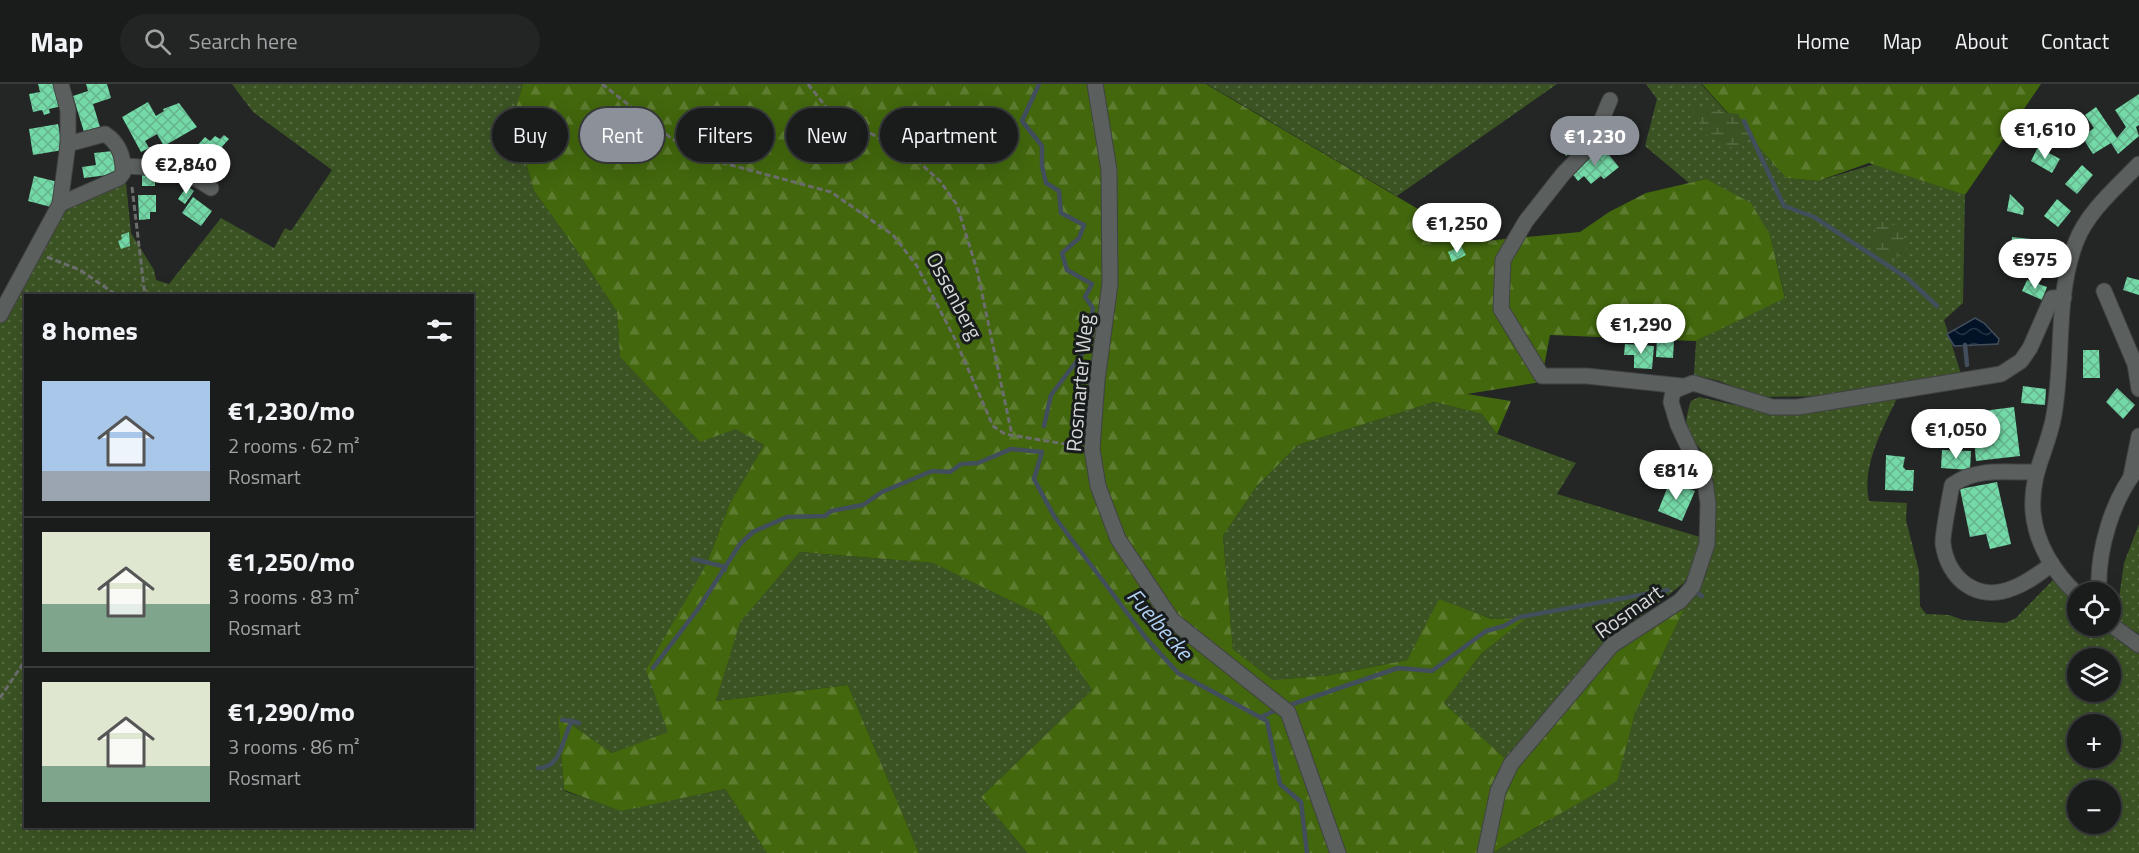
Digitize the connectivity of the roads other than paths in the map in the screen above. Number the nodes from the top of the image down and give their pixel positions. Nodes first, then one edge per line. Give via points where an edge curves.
1 (61, 84) edge
2 (1095, 84) edge
3 (1610, 100) dead end
4 (68, 144) junction
5 (2139, 164) edge
6 (128, 166) junction
7 (211, 188) dead end
8 (60, 204) junction
9 (2104, 291) dead end
10 (2064, 297) junction
11 (0, 315) edge
12 (1682, 386) junction
13 (2139, 388) edge
14 (2139, 436) edge
15 (2036, 472) junction
16 (2135, 472) edge
17 (2052, 564) junction
18 (2067, 582) edge
19 (2098, 582) edge
20 (2121, 632) edge
21 (2139, 645) edge
22 (1338, 853) edge
23 (1485, 853) edge

1 - 4 street via 68,110
2 - 22 street, Rosmarter Weg via 1109,170 1110,284 1092,448 1098,486 1118,539 1172,620 1288,712
3 - 12 street via 1591,145 1526,221 1503,260 1502,309 1542,376 1587,376
4 - 6 street via 105,134 114,139
4 - 8 street
5 - 10 street via 2104,200 2076,242
6 - 7 street via 181,169
6 - 8 street via 119,178
8 - 11 street
9 - 13 street via 2135,364
10 - 12 street via 2052,298 2026,355 2001,374 1798,407 1772,407 1693,383
10 - 15 street via 2054,417
12 - 23 street, Rosmart via 1673,391 1671,402 1705,482 1708,503 1707,544 1693,586 1680,601 1612,645 1511,764 1498,791
14 - 16 street
15 - 17 street via 2033,513 2040,542
15 - 17 street via 1971,474 1952,485 1943,542 1953,574 1971,588 1983,591 2011,589
16 - 19 street via 2123,489 2106,537
17 - 18 street
20 - 21 street

